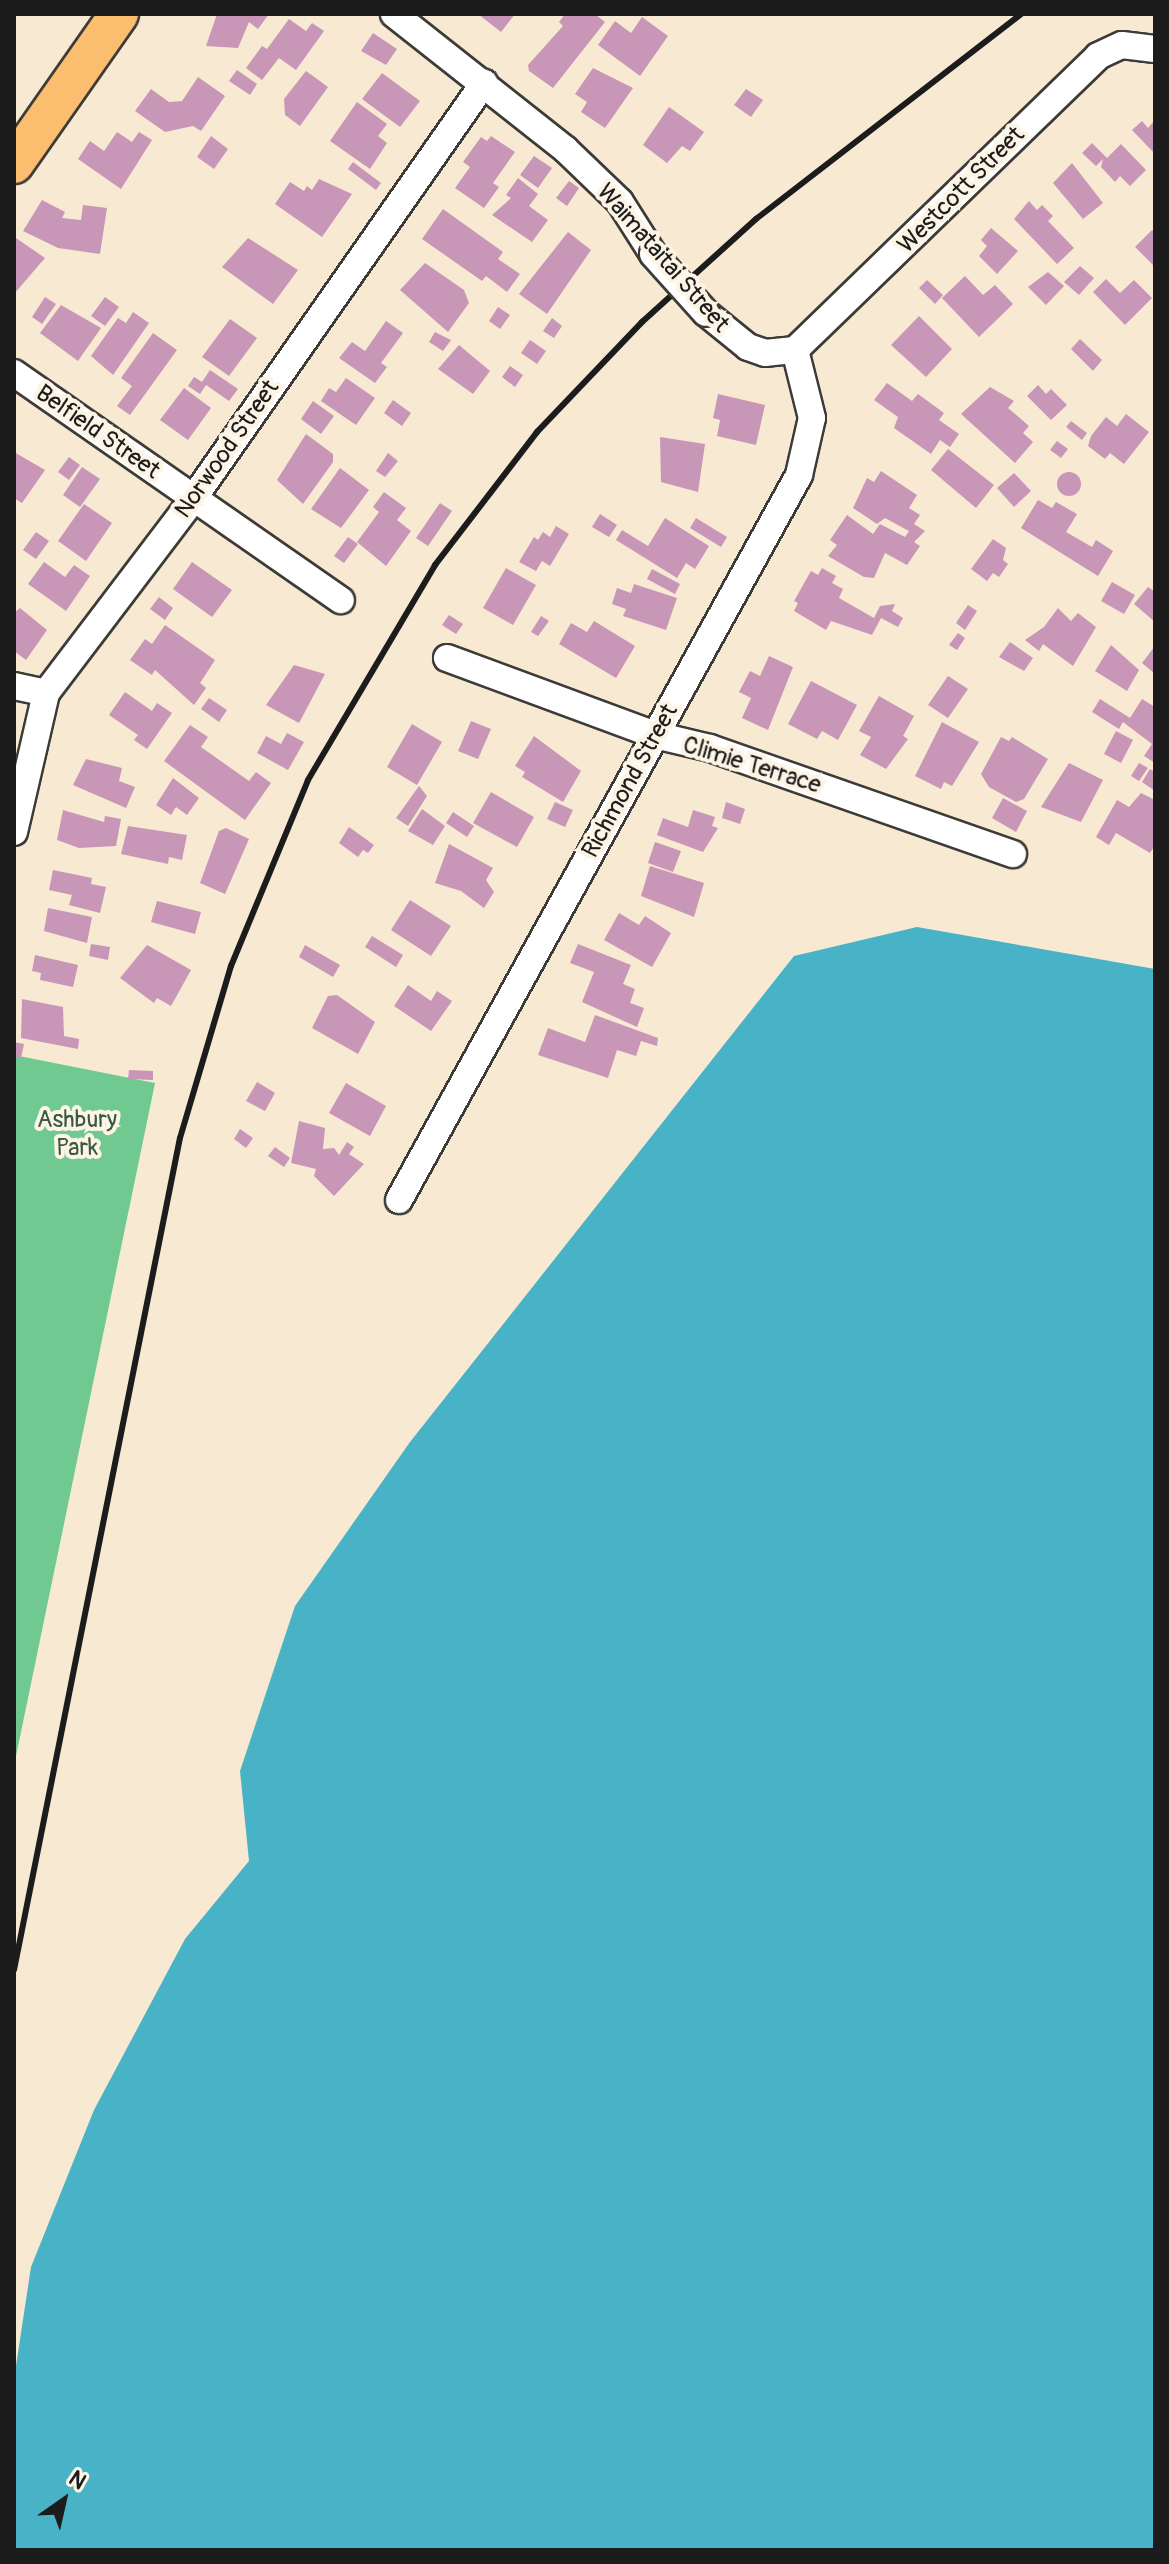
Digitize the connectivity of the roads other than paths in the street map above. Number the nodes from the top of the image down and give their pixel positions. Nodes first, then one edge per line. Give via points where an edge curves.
1 (119, 14) edge
2 (394, 14) edge
3 (1145, 46) edge
4 (484, 83) junction
5 (14, 164) edge
6 (795, 350) junction
7 (14, 373) edge
8 (193, 499) junction
9 (341, 600) dead end
10 (447, 658) dead end
11 (14, 686) edge
12 (46, 693) junction
13 (655, 735) junction
14 (14, 832) edge
15 (1013, 854) dead end
16 (399, 1200) dead end

1 - 5 highway
2 - 4 street, Waimataitai Street
3 - 6 street, Westcott Street via 1098,56
4 - 6 street, Waimataitai Street, bridge via 620,202 653,254 706,313 748,347 765,353
4 - 8 street, Norwood Street
6 - 13 street, Richmond Street via 812,418 807,456
7 - 8 street, Belfield Street
8 - 9 street, Belfield Street
8 - 12 street, Norwood Street
10 - 13 street, Climie Terrace
11 - 12 street
12 - 14 street, Norwood Street
13 - 15 street, Climie Terrace via 710,748
13 - 16 street, Richmond Street

